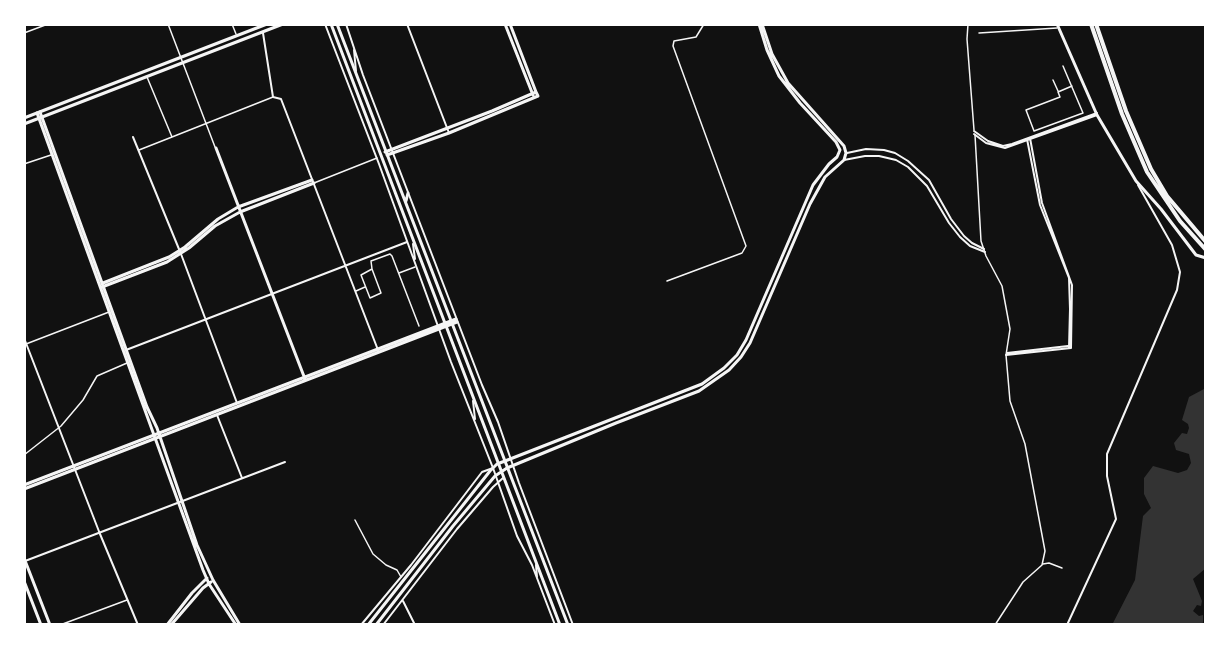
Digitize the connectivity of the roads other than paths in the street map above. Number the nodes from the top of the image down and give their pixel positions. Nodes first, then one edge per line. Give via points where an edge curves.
1 (48, 24) edge
2 (168, 24) edge
3 (232, 24) edge
4 (267, 24) edge
5 (283, 24) edge
6 (325, 24) edge
7 (331, 24) edge
8 (338, 24) edge
9 (346, 24) edge
10 (407, 24) edge
11 (505, 24) edge
12 (510, 24) edge
13 (704, 24) edge
14 (761, 24) edge
15 (968, 24) edge
16 (1091, 24) edge
17 (1096, 24) edge
18 (1058, 26) edge
19 (262, 32) junction
20 (24, 33) edge
21 (979, 33) dead end
22 (237, 36) junction
23 (353, 43) junction
24 (183, 59) junction
25 (1064, 66) dead end
26 (357, 74) junction
27 (146, 76) junction
28 (1053, 80) dead end
29 (1072, 86) junction
30 (1058, 92) junction
31 (534, 93) junction
32 (273, 97) junction
33 (1097, 114) junction
34 (39, 115) junction
35 (24, 118) edge
36 (1057, 122) junction
37 (207, 123) junction
38 (24, 124) edge
39 (447, 128) junction
40 (1059, 128) junction
41 (449, 133) junction
42 (974, 133) junction
43 (133, 137) dead end
44 (172, 137) junction
45 (1029, 140) junction
46 (216, 148) joint
47 (139, 150) junction
48 (392, 151) junction
49 (846, 153) junction
50 (386, 154) junction
51 (52, 155) junction
52 (381, 156) junction
53 (376, 158) junction
54 (844, 160) junction
55 (24, 164) edge
56 (1136, 181) junction
57 (313, 182) junction
58 (408, 193) junction
59 (405, 203) junction
60 (238, 207) junction
61 (240, 212) junction
62 (1195, 234) junction
63 (412, 235) junction
64 (408, 242) junction
65 (1206, 242) edge
66 (1206, 250) edge
67 (985, 251) junction
68 (180, 253) junction
69 (1206, 258) edge
70 (345, 266) junction
71 (417, 266) junction
72 (372, 269) junction
73 (399, 273) junction
74 (667, 281) dead end
75 (102, 285) junction
76 (366, 287) junction
77 (356, 291) junction
78 (272, 294) junction
79 (109, 312) junction
80 (205, 320) junction
81 (457, 321) junction
82 (451, 323) junction
83 (419, 326) dead end
84 (445, 326) junction
85 (439, 328) junction
86 (24, 338) edge
87 (26, 344) junction
88 (125, 350) junction
89 (378, 351) junction
90 (1006, 354) junction
91 (128, 362) junction
92 (305, 379) junction
93 (473, 400) junction
94 (238, 405) junction
95 (217, 415) junction
96 (475, 422) junction
97 (58, 428) junction
98 (157, 436) junction
99 (24, 455) edge
100 (511, 458) junction
101 (505, 461) junction
102 (285, 462) dead end
103 (497, 464) junction
104 (514, 465) junction
105 (74, 468) junction
106 (493, 468) junction
107 (507, 468) junction
108 (500, 471) junction
109 (495, 476) junction
110 (242, 478) junction
111 (503, 478) junction
112 (497, 482) junction
113 (24, 487) edge
114 (180, 502) junction
115 (354, 520) dead end
116 (100, 534) junction
117 (451, 537) junction
118 (437, 546) junction
119 (536, 559) junction
120 (25, 560) edge
121 (420, 561) junction
122 (411, 565) junction
123 (1042, 565) junction
124 (1062, 568) dead end
125 (211, 575) junction
126 (401, 577) junction
127 (207, 579) junction
128 (537, 579) junction
129 (213, 580) junction
130 (24, 581) edge
131 (209, 584) junction
132 (128, 599) junction
133 (402, 601) junction
134 (41, 625) edge
135 (50, 625) edge
136 (60, 625) edge
137 (138, 625) edge
138 (169, 625) edge
139 (238, 625) edge
140 (361, 625) edge
141 (368, 625) edge
142 (376, 625) edge
143 (383, 625) edge
144 (415, 625) edge
145 (555, 625) edge
146 (560, 625) edge
147 (568, 625) edge
148 (573, 625) edge
149 (995, 625) edge
150 (1067, 625) edge

1 - 20 street
2 - 24 street
3 - 22 street
4 - 22 main road
5 - 19 main road
6 - 53 street
7 - 52 main road
8 - 26 main road
9 - 23 street
10 - 39 street
11 - 31 main road
12 - 31 main road
13 - 74 street via 696,37 674,41 673,46 746,246 742,253
14 - 49 main road via 783,76
14 - 100 main road via 779,76 840,150 813,185 747,340 712,378
15 - 42 street
16 - 62 highway via 1146,172 1163,199
17 - 62 highway via 1142,151 1167,196
18 - 21 street
18 - 33 main road
19 - 24 main road
19 - 32 street
22 - 24 main road
23 - 26 street
23 - 48 street
24 - 27 main road
24 - 34 main road
24 - 37 street
25 - 29 street
26 - 50 main road
27 - 34 main road
27 - 44 street
28 - 30 street
29 - 30 street
29 - 36 street via 1083,112
30 - 36 street via 1060,97 1026,110 1034,131
31 - 39 main road
31 - 41 main road via 538,96
32 - 37 street
32 - 57 street via 281,99
33 - 40 street
33 - 45 street
33 - 56 main road
34 - 35 main road
34 - 38 main road
34 - 51 main road
34 - 75 main road
36 - 40 street
37 - 44 street
37 - 46 street
39 - 41 street
39 - 48 main road
40 - 45 street
41 - 48 main road
42 - 45 street via 1003,146
42 - 67 street
43 - 47 street
44 - 47 street
45 - 90 street via 1042,203 1071,278 1070,347
46 - 60 main road
47 - 68 street
48 - 50 main road
48 - 58 street
49 - 54 main road
49 - 67 street via 885,151 908,161 929,180 964,236
50 - 59 main road
51 - 55 street
51 - 75 main road
52 - 53 street
52 - 63 main road
53 - 57 street
53 - 64 street
54 - 67 street via 884,157 906,166 927,186 960,237 969,246
54 - 104 main road via 817,190 750,343 729,370 699,392
56 - 69 main road via 1196,255
56 - 150 street via 1172,246 1180,272 1178,290 1107,454 1107,476 1116,519
57 - 60 main road
57 - 61 main road
57 - 70 street
58 - 59 main road
58 - 81 street
59 - 82 main road
60 - 61 main road
60 - 68 main road via 208,226
61 - 68 main road via 214,226
61 - 78 main road
62 - 65 highway
62 - 66 highway
63 - 71 street
63 - 84 main road
64 - 70 street
64 - 71 street
67 - 90 street via 1002,286 1010,329
68 - 75 main road
68 - 80 street
70 - 77 street
70 - 78 street
71 - 73 street
71 - 85 street
72 - 73 street via 371,261 390,254
72 - 76 street via 361,275
72 - 76 street via 381,293 370,298
73 - 83 street
75 - 79 main road
75 - 88 main road
76 - 77 street
77 - 89 street
78 - 80 street
78 - 92 main road
79 - 87 street
79 - 88 main road
80 - 88 street
80 - 94 street
81 - 82 main road
81 - 100 street
82 - 84 main road
82 - 101 main road
84 - 85 main road
84 - 93 main road
85 - 89 main road
85 - 96 street
86 - 87 street
87 - 97 street
88 - 91 main road
88 - 98 main road
89 - 92 main road
90 - 123 street via 1010,401 1025,444 1045,551
91 - 97 street via 97,376 83,400
91 - 98 main road
92 - 94 main road
93 - 96 street
93 - 103 main road
94 - 95 main road
94 - 98 main road
95 - 98 main road
95 - 110 street
96 - 106 street
97 - 99 street
97 - 105 street
98 - 105 main road
98 - 114 main road
100 - 101 main road
100 - 104 street
101 - 103 main road
101 - 107 main road
102 - 110 street
103 - 106 main road
103 - 108 main road
104 - 107 main road
104 - 148 street
105 - 113 main road
105 - 116 street
106 - 109 street
106 - 121 main road
106 - 122 street via 482,472
107 - 108 main road
107 - 147 main road
108 - 109 main road
108 - 111 main road
109 - 112 street
109 - 118 main road
110 - 114 street
111 - 112 street
111 - 119 main road
112 - 117 street
112 - 128 street
114 - 116 street
114 - 125 main road
114 - 127 main road
115 - 126 street via 373,554
116 - 120 street
116 - 132 street
117 - 118 street
117 - 133 street
118 - 142 main road
119 - 128 street
119 - 146 main road
120 - 135 main road
121 - 122 street
121 - 141 main road
122 - 126 street
123 - 124 street via 1049,562
123 - 149 street via 1023,582
125 - 127 main road
125 - 129 main road
126 - 140 street
127 - 131 main road
127 - 138 main road
128 - 145 street
129 - 131 main road
129 - 139 main road
130 - 134 main road
131 - 138 main road
131 - 139 main road
132 - 136 street
132 - 137 street
133 - 143 street
133 - 144 street

